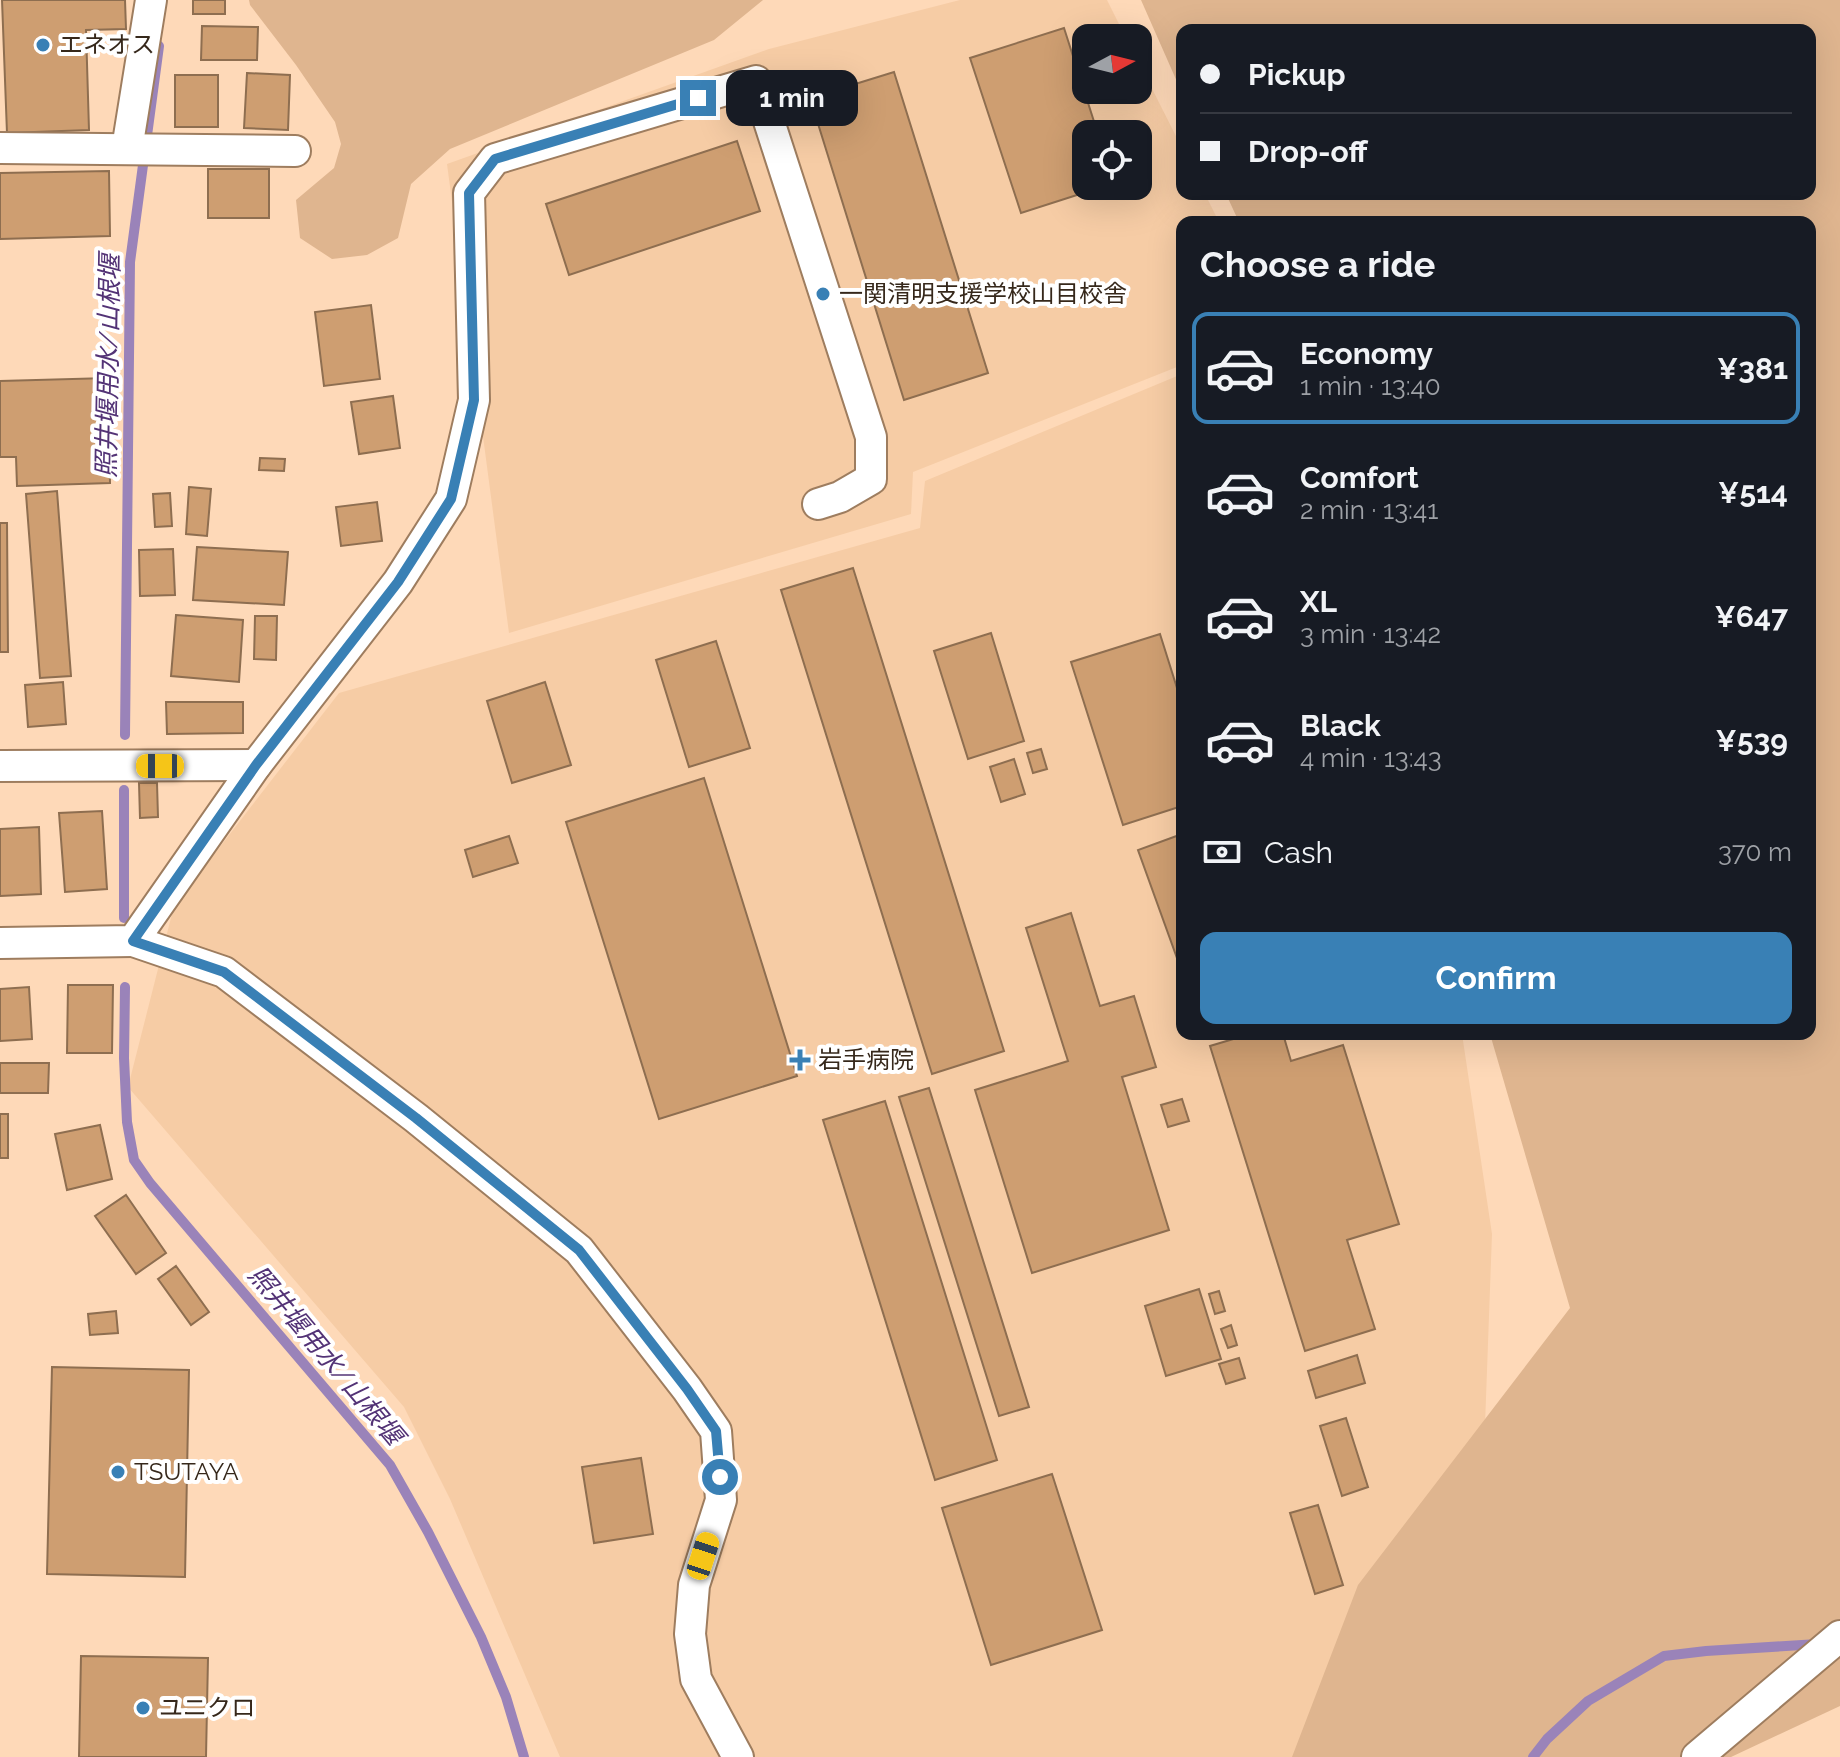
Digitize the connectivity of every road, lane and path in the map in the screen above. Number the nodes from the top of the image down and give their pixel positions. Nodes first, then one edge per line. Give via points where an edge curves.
1 (151, 0) edge
2 (0, 148) edge
3 (127, 149) junction
4 (295, 151) dead end
5 (818, 504) dead end
6 (256, 765) junction
7 (0, 766) edge
8 (133, 941) junction
9 (0, 943) edge
10 (1840, 1636) edge
11 (738, 1757) edge
12 (1697, 1757) edge

1 - 3 street
2 - 3 street
3 - 4 street
5 - 6 street via 871,479 871,437 756,81 495,159 469,193 474,400 451,499 398,582
6 - 7 street
6 - 8 street
8 - 9 street
8 - 11 street via 224,972 416,1118 579,1250 687,1389 716,1431 721,1500 694,1585 690,1634 696,1679
10 - 12 street

